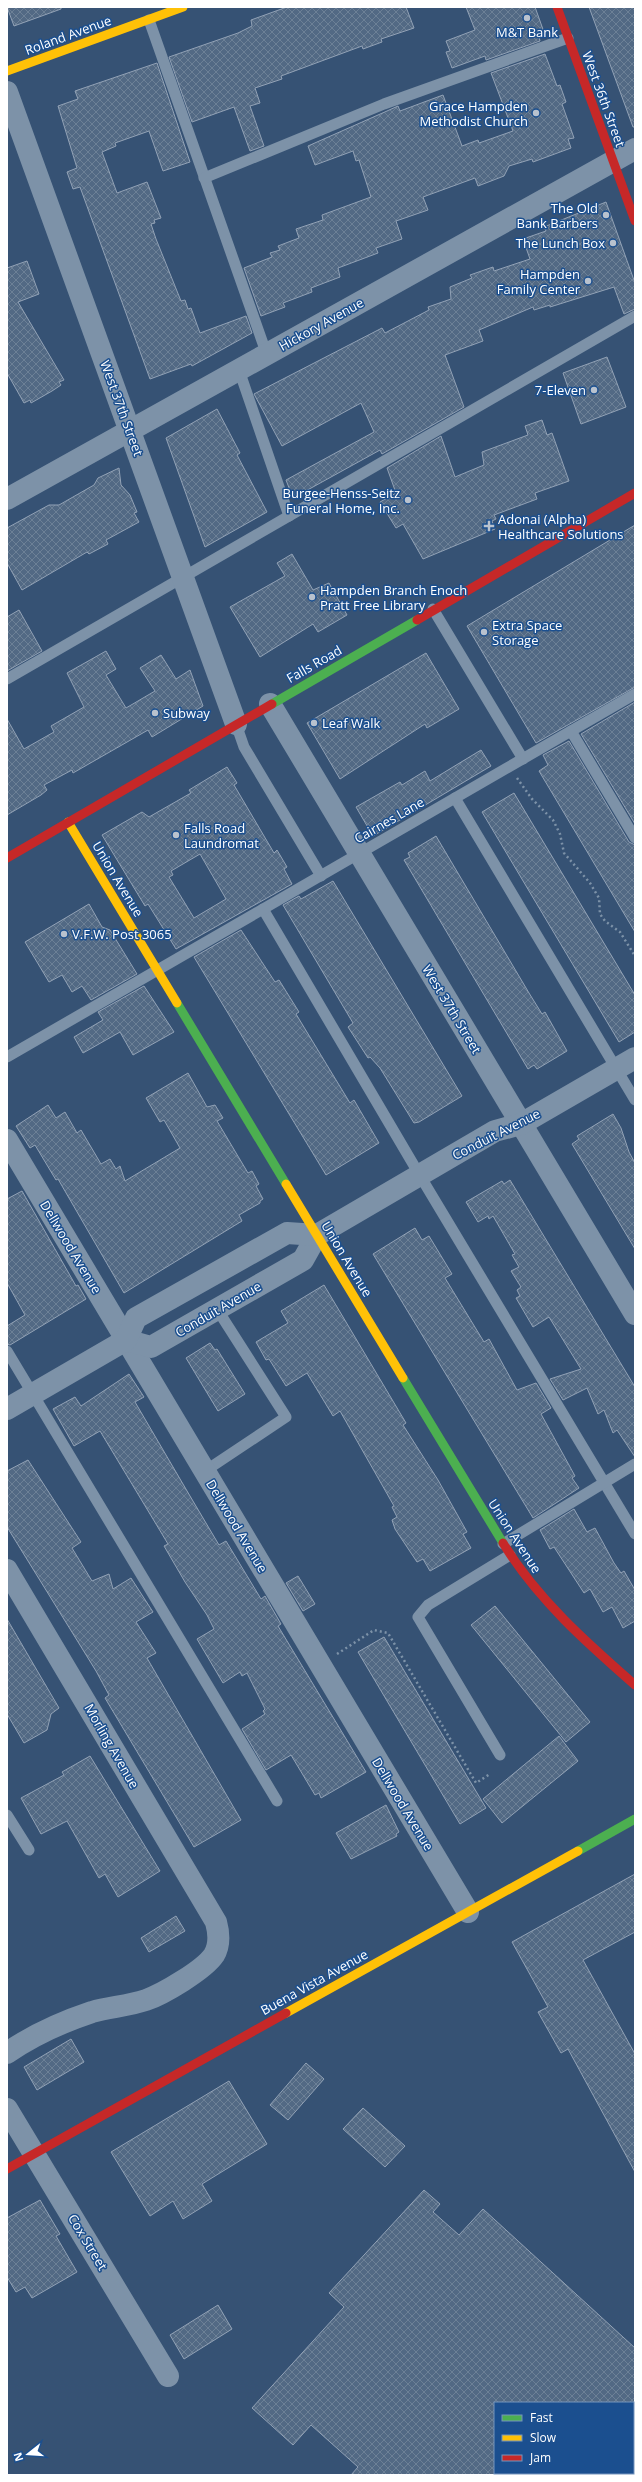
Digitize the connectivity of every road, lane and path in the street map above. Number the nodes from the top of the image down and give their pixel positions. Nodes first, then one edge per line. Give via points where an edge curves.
1 (183, 7) edge
2 (557, 7) edge
3 (149, 20) junction
4 (568, 38) junction
5 (7, 71) edge
6 (7, 92) edge
7 (635, 149) edge
8 (613, 162) junction
9 (204, 178) junction
10 (635, 221) edge
11 (635, 316) edge
12 (267, 354) junction
13 (239, 370) junction
14 (130, 431) junction
15 (635, 492) edge
16 (7, 499) edge
17 (290, 516) junction
18 (183, 577) junction
19 (434, 610) junction
20 (7, 679) edge
21 (635, 694) edge
22 (270, 704) junction
23 (236, 724) junction
24 (571, 730) junction
25 (523, 759) junction
26 (515, 775) dead end
27 (454, 798) junction
28 (68, 822) junction
29 (635, 838) edge
30 (358, 854) junction
31 (7, 858) edge
32 (321, 876) junction
33 (263, 909) junction
34 (635, 956) edge
35 (158, 970) junction
36 (7, 1057) edge
37 (635, 1058) edge
38 (616, 1069) junction
39 (635, 1100) edge
40 (521, 1124) junction
41 (7, 1140) edge
42 (419, 1174) junction
43 (317, 1235) junction
44 (217, 1309) junction
45 (635, 1314) edge
46 (126, 1340) junction
47 (7, 1351) edge
48 (32, 1395) junction
49 (7, 1409) edge
50 (635, 1464) edge
51 (205, 1471) junction
52 (604, 1482) junction
53 (635, 1534) edge
54 (503, 1544) junction
55 (510, 1555) junction
56 (7, 1570) edge
57 (334, 1656) dead end
58 (635, 1685) edge
59 (500, 1755) dead end
60 (490, 1774) dead end
61 (277, 1801) dead end
62 (7, 1815) edge
63 (635, 1819) edge
64 (29, 1850) dead end
65 (468, 1912) junction
66 (7, 2053) edge
67 (7, 2109) edge
68 (34, 2153) junction
69 (7, 2169) edge
70 (168, 2376) dead end

1 - 3 street, Roland Avenue
2 - 4 street, West 36th Street
3 - 5 street, Roland Avenue
3 - 9 lane
4 - 8 street, West 36th Street
4 - 9 lane via 384,104
6 - 14 street, West 37th Street
7 - 8 street, Hickory Avenue
8 - 10 street, West 36th Street
8 - 12 street, Hickory Avenue
9 - 12 lane
11 - 17 lane
12 - 13 street, Hickory Avenue
13 - 14 street, Hickory Avenue
13 - 17 lane
14 - 16 street, Hickory Avenue
14 - 18 street, West 37th Street
15 - 19 street, Falls Road
17 - 18 lane
18 - 20 lane
18 - 23 street, West 37th Street
19 - 22 street, Falls Road
19 - 25 lane
21 - 24 lane, Cairnes Lane
22 - 23 street, Falls Road
22 - 30 street, West 37th Street
23 - 28 street, Falls Road
23 - 32 lane via 244,747
24 - 25 lane, Cairnes Lane
24 - 29 lane
25 - 27 lane, Cairnes Lane
26 - 34 path via 532,799 553,820 560,834 564,853 590,883 599,898 600,914 620,932
27 - 30 lane, Cairnes Lane
27 - 38 lane
28 - 31 street, Falls Road
28 - 35 street, Union Avenue
30 - 32 lane, Cairnes Lane
30 - 40 street, West 37th Street
32 - 33 lane, Cairnes Lane
33 - 35 lane, Cairnes Lane
33 - 42 lane
35 - 36 lane, Cairnes Lane
35 - 43 street, Union Avenue
37 - 38 street, Conduit Avenue
38 - 39 lane
38 - 40 street, Conduit Avenue
40 - 42 street, Conduit Avenue via 495,1131
40 - 45 street, West 37th Street
41 - 46 street, Dellwood Avenue
42 - 43 street, Conduit Avenue
42 - 52 lane
43 - 44 street, Conduit Avenue via 303,1260
43 - 46 street via 287,1233 136,1318
43 - 54 street, Union Avenue
44 - 46 street, Conduit Avenue via 151,1347
44 - 51 lane via 286,1417
46 - 48 street
46 - 51 street, Dellwood Avenue
47 - 48 lane
48 - 49 street
48 - 61 lane
50 - 52 lane
51 - 65 street, Dellwood Avenue
52 - 53 lane
52 - 54 lane
54 - 55 street, Union Avenue
55 - 58 street, Union Avenue via 540,1596 566,1624
55 - 59 lane via 428,1605 418,1617
56 - 66 street, Morling Avenue via 216,1922 219,1936 214,1954 206,1963 150,1998 92,2012 39,2033
57 - 60 path via 374,1630 388,1633 476,1783
62 - 64 lane
63 - 65 street, Buena Vista Avenue
65 - 68 street, Buena Vista Avenue
67 - 68 street, Cox Street
68 - 69 street, Buena Vista Avenue
68 - 70 street, Cox Street

